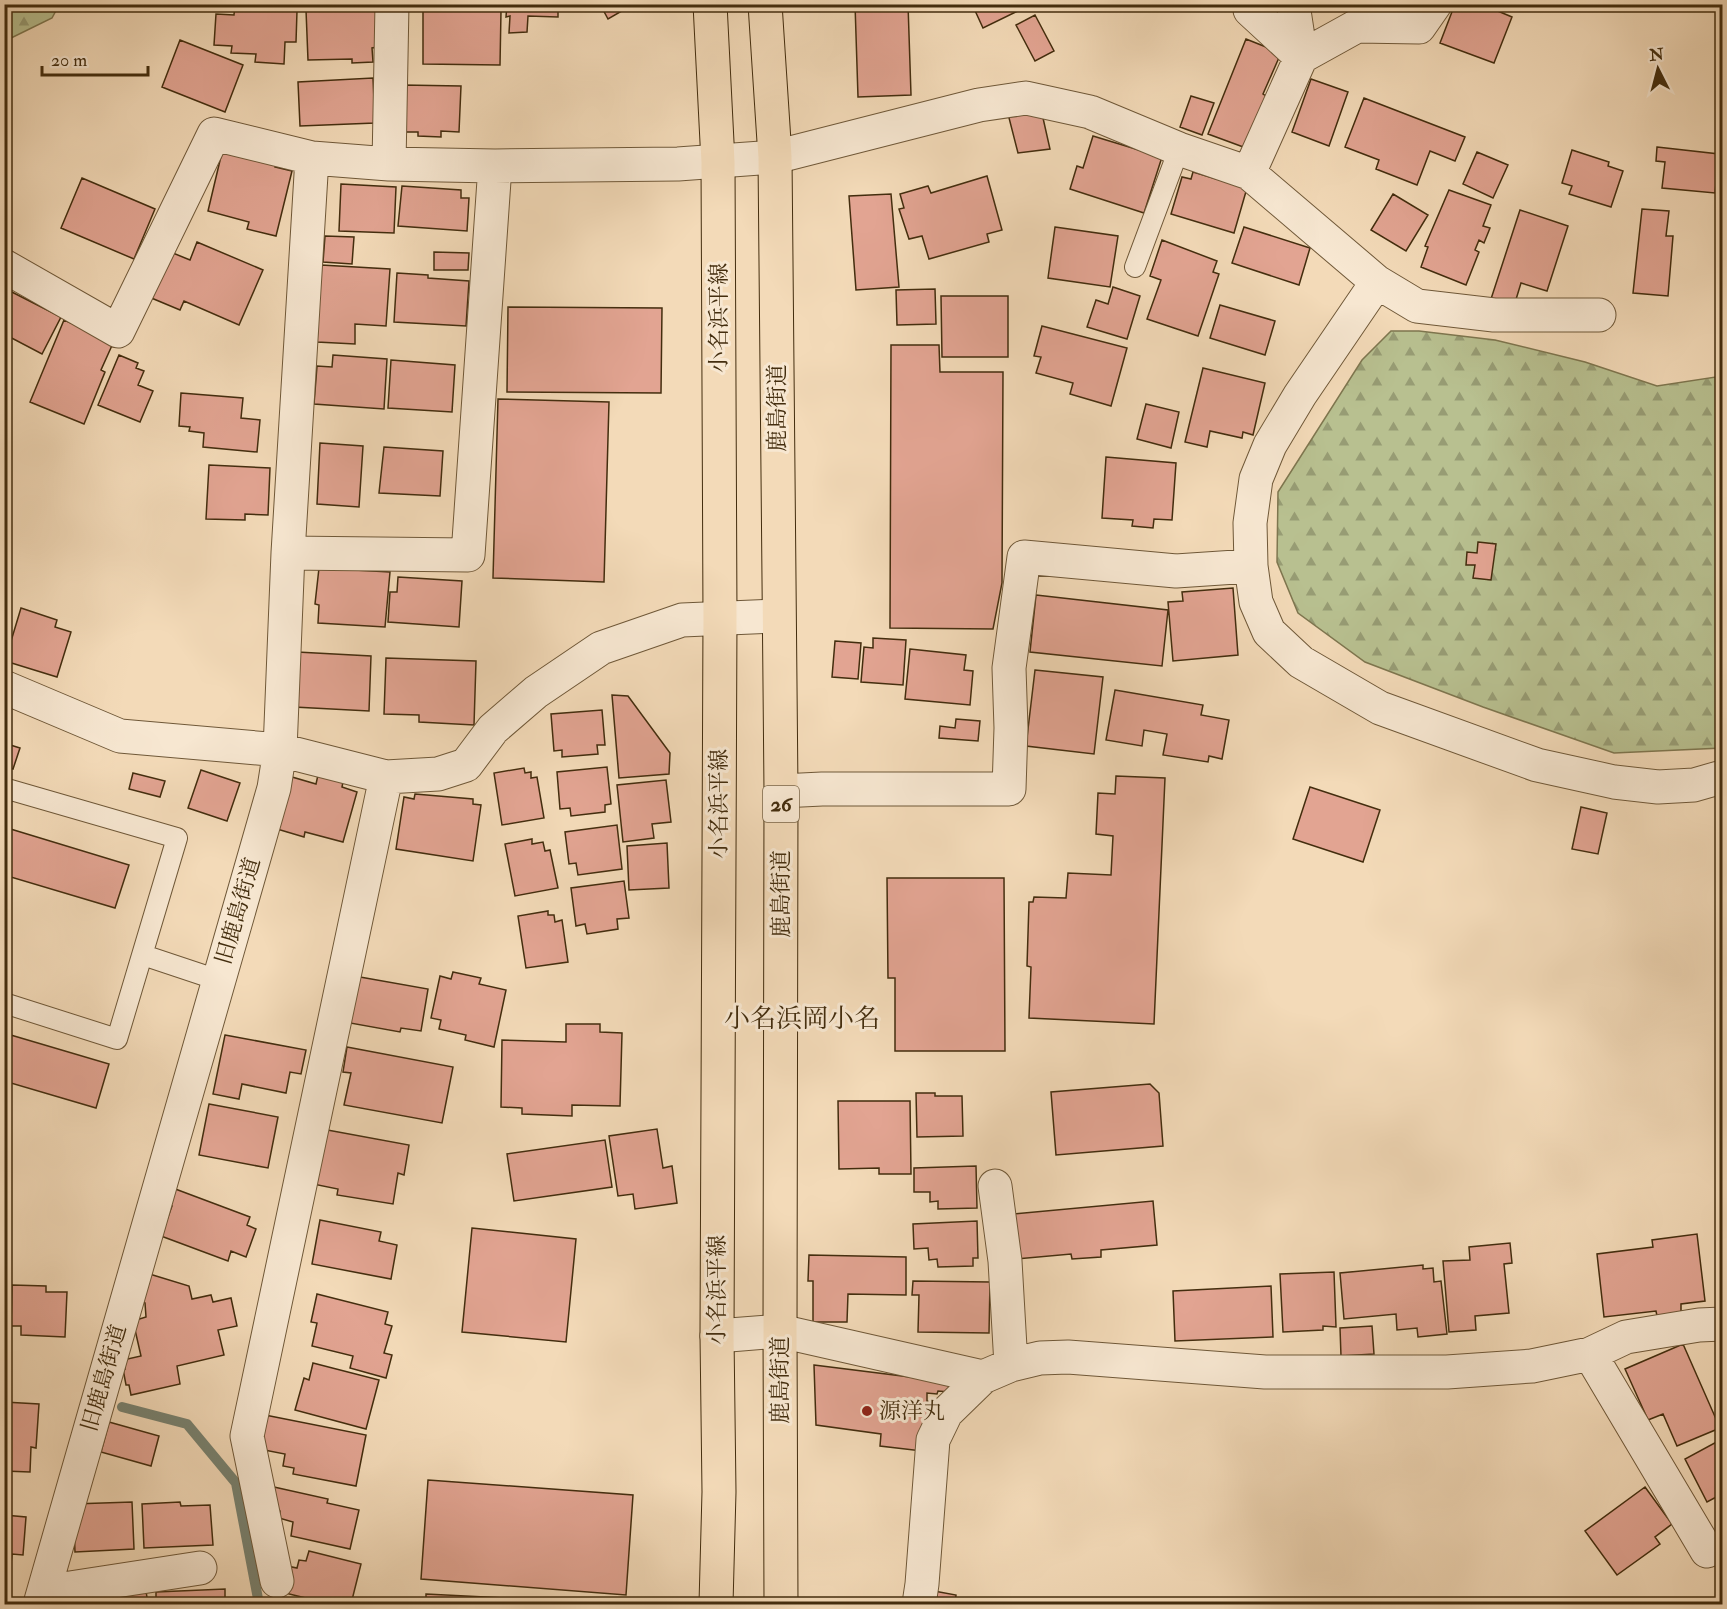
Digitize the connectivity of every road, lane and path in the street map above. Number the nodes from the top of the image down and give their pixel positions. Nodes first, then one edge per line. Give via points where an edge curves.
1 (392, 4) edge
2 (710, 4) edge
3 (765, 4) edge
4 (1293, 4) edge
5 (1435, 4) edge
6 (1250, 10) dead end
7 (1301, 57) junction
8 (1179, 149) junction
9 (775, 157) junction
10 (312, 158) junction
11 (718, 162) junction
12 (389, 164) junction
13 (495, 166) junction
14 (1249, 173) junction
15 (4, 266) edge
16 (1135, 267) dead end
17 (1377, 282) junction
18 (1599, 315) dead end
19 (288, 553) junction
20 (1251, 566) junction
21 (778, 616) junction
22 (720, 617) junction
23 (4, 687) edge
24 (280, 750) junction
25 (386, 777) junction
26 (1722, 777) edge
27 (4, 788) edge
28 (781, 791) junction
29 (143, 955) junction
30 (218, 980) junction
31 (4, 1004) edge
32 (995, 1186) dead end
33 (1722, 1324) edge
34 (780, 1331) junction
35 (717, 1336) junction
36 (1590, 1354) junction
37 (997, 1371) junction
38 (1707, 1551) dead end
39 (200, 1568) dead end
40 (277, 1581) dead end
41 (42, 1598) edge
42 (716, 1605) edge
43 (781, 1605) edge
44 (919, 1605) edge

1 - 12 street
2 - 11 main road, 小名浜平線
3 - 9 main road, 鹿島街道 / 26
4 - 7 street
5 - 7 street via 1419,27 1357,26
6 - 7 street
7 - 14 street
8 - 9 street via 1090,112 1026,98 979,105
8 - 14 street
8 - 16 lane
9 - 11 street
9 - 21 main road, 鹿島街道 / 26
10 - 12 street
10 - 15 street via 214,134 118,331
10 - 19 street, 旧鹿島街道
11 - 13 street
11 - 22 main road, 小名浜平線
12 - 13 street
13 - 19 street via 468,555
14 - 17 street
17 - 18 street via 1417,306 1494,315
17 - 20 street via 1270,445 1256,479 1250,523
19 - 24 street, 旧鹿島街道
20 - 26 street via 1256,602 1269,632 1301,662 1380,708 1537,765 1614,782 1658,787 1694,785
20 - 28 street via 1176,571 1024,557 1009,668 1009,789
21 - 22 street
21 - 28 main road, 鹿島街道 / 26
22 - 25 street via 682,620 600,648 536,692 493,729 466,765 438,774
22 - 35 main road, 小名浜平線
23 - 24 street via 120,736
24 - 25 street
24 - 30 street, 旧鹿島街道 via 274,788
25 - 40 street via 247,1436
27 - 29 lane via 177,838
28 - 34 main road, 鹿島街道 / 26
29 - 30 lane
29 - 31 lane via 117,1039
30 - 41 street, 旧鹿島街道
32 - 37 street via 1005,1261
33 - 36 street via 1626,1337
34 - 35 street
34 - 37 street
34 - 43 main road, 鹿島街道 / 26
35 - 42 main road, 小名浜平線
36 - 37 street via 1532,1366 1447,1372 1265,1372 1068,1357 1040,1358
36 - 38 street
37 - 44 street via 946,1413 933,1440
39 - 41 street

